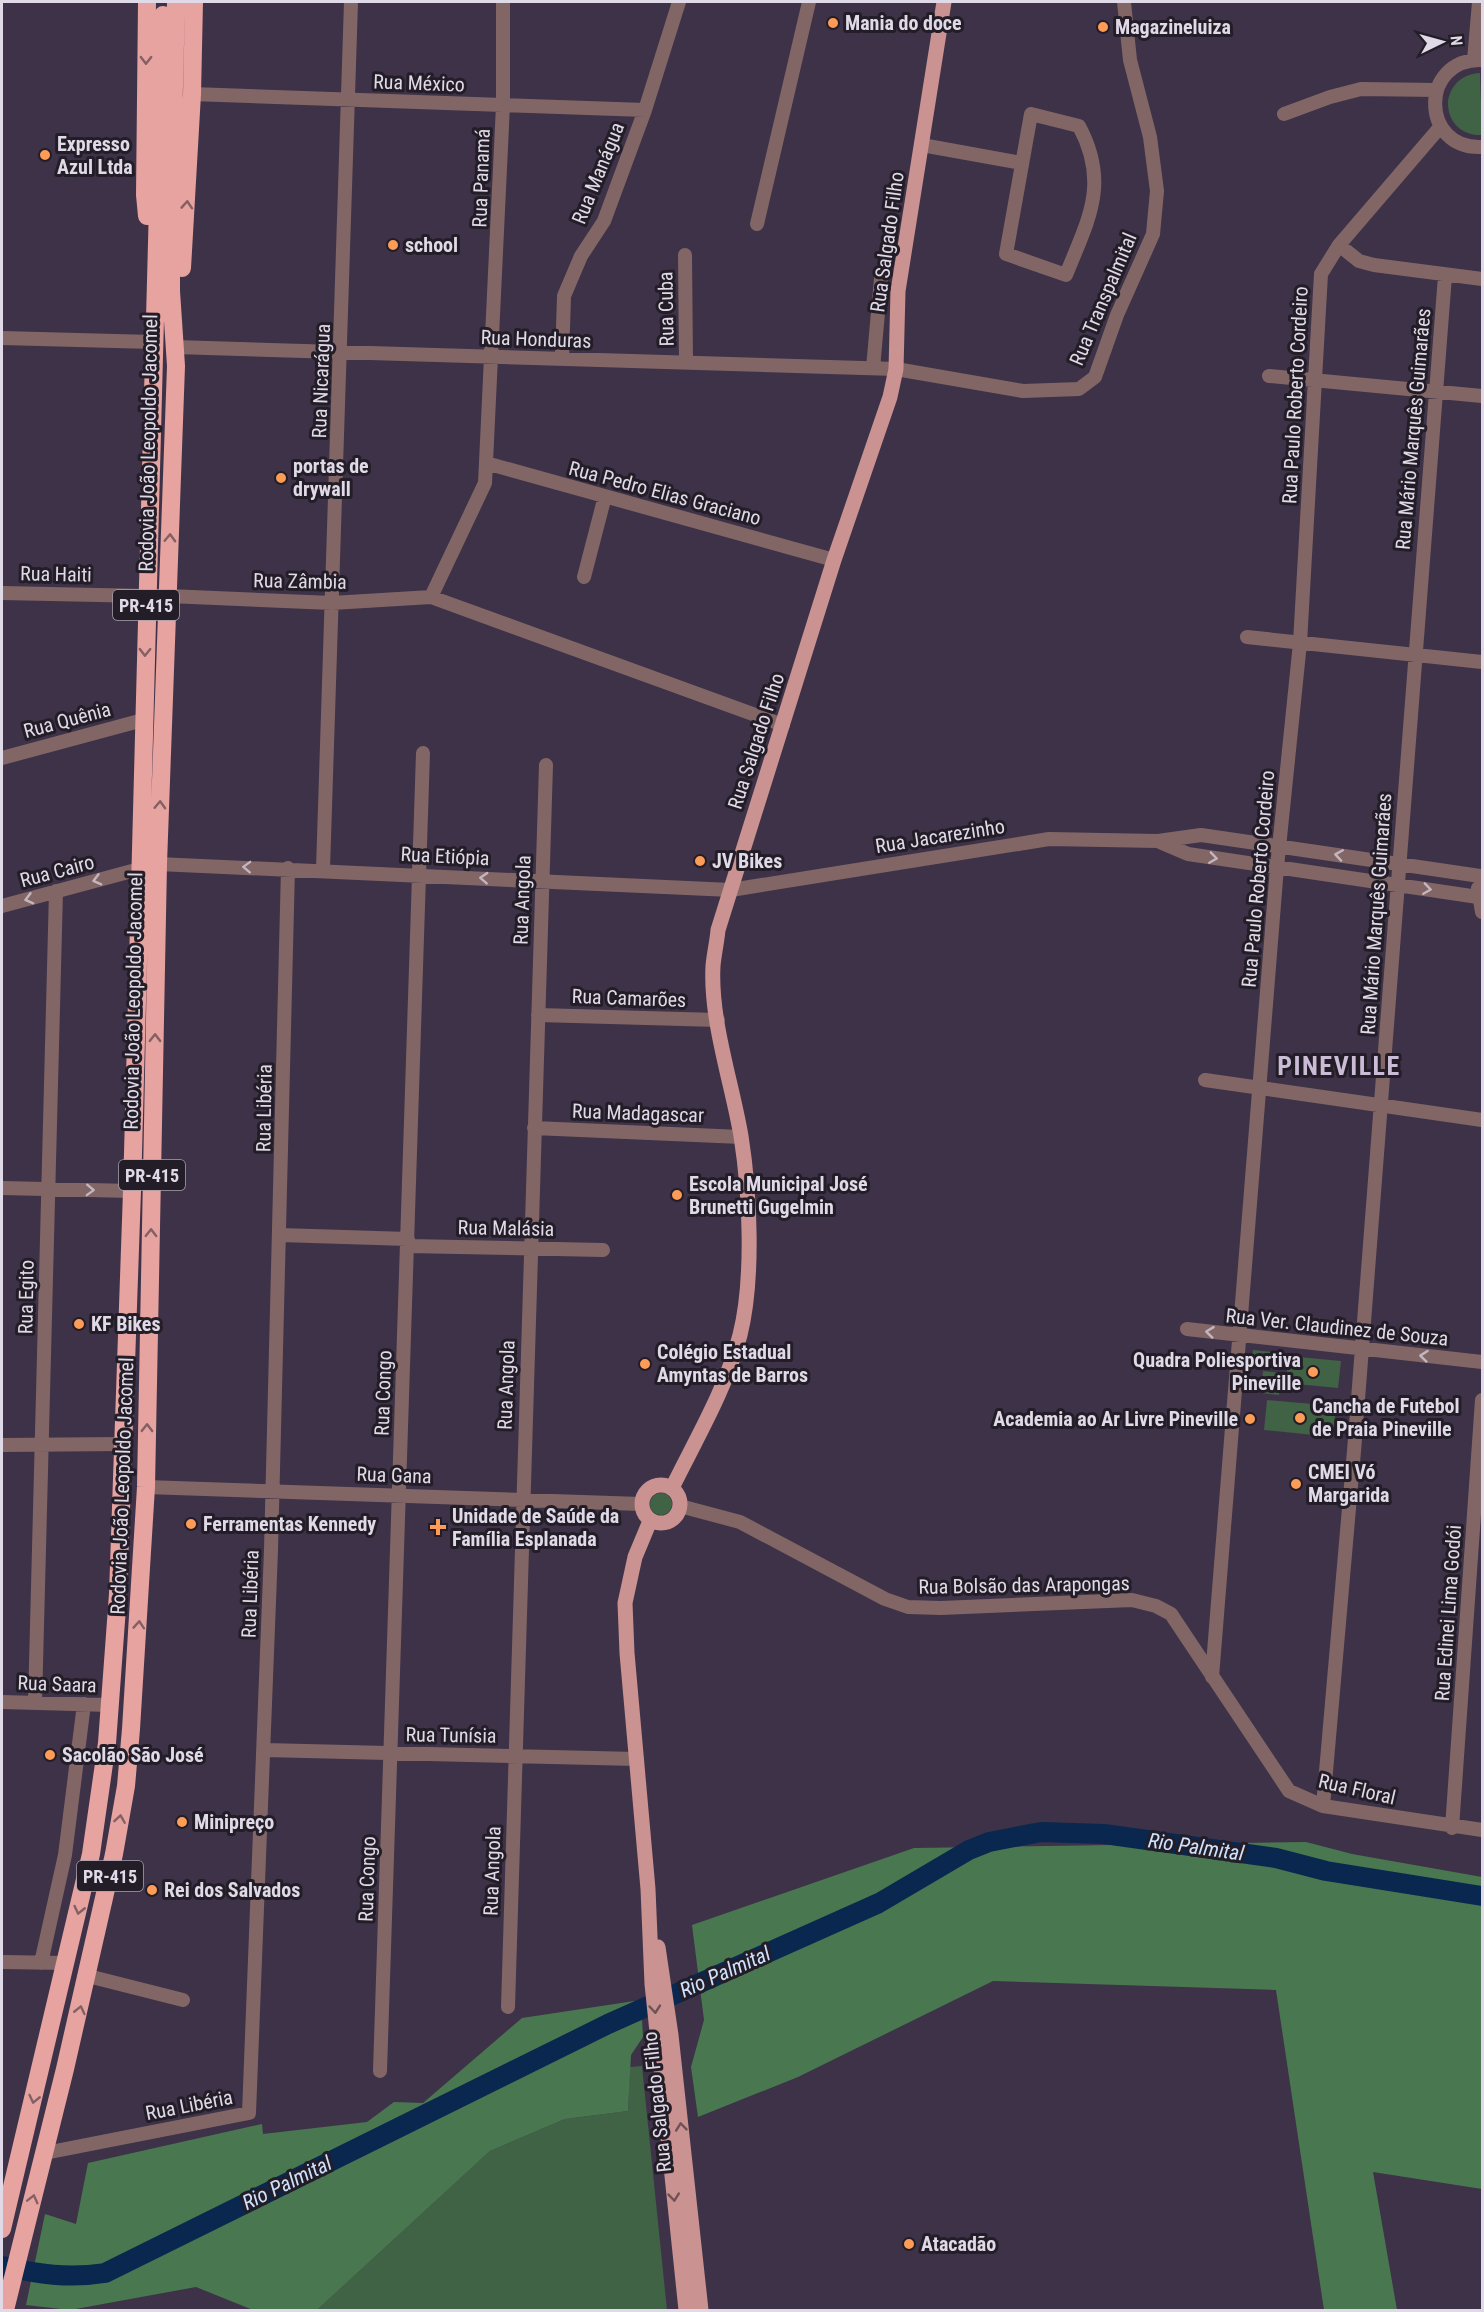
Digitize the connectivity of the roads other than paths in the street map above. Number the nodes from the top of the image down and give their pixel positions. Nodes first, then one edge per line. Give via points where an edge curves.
1 (147, 2) edge
2 (164, 2) edge
3 (176, 2) edge
4 (194, 2) edge
5 (351, 2) edge
6 (503, 2) edge
7 (679, 2) edge
8 (809, 2) edge
9 (945, 2) edge
10 (1124, 2) edge
11 (1479, 2) edge
12 (1478, 60) edge
13 (1437, 90) junction
14 (192, 94) junction
15 (348, 100) junction
16 (503, 105) junction
17 (645, 110) junction
18 (1284, 114) dead end
19 (1441, 126) junction
20 (922, 144) junction
21 (1482, 147) edge
22 (1022, 163) junction
23 (757, 224) dead end
24 (1339, 245) junction
25 (685, 255) dead end
26 (1445, 276) junction
27 (154, 279) junction
28 (881, 279) dead end
29 (1482, 279) edge
30 (2, 338) edge
31 (153, 342) junction
32 (175, 347) junction
33 (341, 352) junction
34 (492, 357) junction
35 (562, 359) junction
36 (686, 363) junction
37 (873, 368) junction
38 (896, 369) junction
39 (1269, 376) dead end
40 (1316, 379) junction
41 (1434, 390) junction
42 (1482, 396) edge
43 (486, 463) junction
44 (606, 496) junction
45 (834, 560) junction
46 (584, 577) dead end
47 (2, 592) edge
48 (146, 596) junction
49 (168, 596) junction
50 (431, 597) junction
51 (332, 603) junction
52 (1246, 637) dead end
53 (1300, 643) junction
54 (1415, 656) junction
55 (1482, 662) edge
56 (143, 720) junction
57 (783, 725) junction
58 (423, 753) dead end
59 (2, 758) edge
60 (546, 765) dead end
61 (1158, 841) junction
62 (1281, 846) junction
63 (158, 864) junction
64 (1398, 864) junction
65 (1277, 867) junction
66 (288, 868) junction
67 (139, 869) junction
68 (323, 869) junction
69 (419, 874) junction
70 (1481, 874) edge
71 (542, 881) junction
72 (1397, 885) junction
73 (730, 890) junction
74 (56, 891) junction
75 (1478, 897) junction
76 (2, 906) edge
77 (1482, 912) edge
78 (538, 1015) junction
79 (718, 1020) junction
80 (1205, 1080) dead end
81 (1260, 1090) junction
82 (1381, 1107) junction
83 (1482, 1120) edge
84 (534, 1128) junction
85 (741, 1137) junction
86 (2, 1188) edge
87 (48, 1189) junction
88 (132, 1191) junction
89 (280, 1235) junction
90 (408, 1242) junction
91 (529, 1248) junction
92 (603, 1250) dead end
93 (1187, 1329) dead end
94 (1241, 1336) junction
95 (1361, 1350) junction
96 (1482, 1362) edge
97 (1482, 1400) edge
98 (123, 1444) junction
99 (2, 1445) edge
100 (42, 1446) junction
101 (146, 1487) junction
102 (672, 1488) junction
103 (273, 1491) junction
104 (399, 1495) junction
105 (522, 1498) junction
106 (641, 1504) junction
107 (680, 1506) junction
108 (650, 1521) junction
109 (1212, 1677) junction
110 (2, 1702) edge
111 (35, 1703) junction
112 (84, 1704) junction
113 (110, 1705) junction
114 (265, 1750) junction
115 (391, 1753) junction
116 (515, 1756) junction
117 (637, 1759) junction
118 (1323, 1806) junction
119 (1452, 1828) junction
120 (1482, 1830) edge
121 (2, 1962) edge
122 (41, 1963) junction
123 (66, 1963) junction
124 (88, 1976) junction
125 (183, 2000) dead end
126 (508, 2007) dead end
127 (664, 2034) junction
128 (380, 2072) dead end
129 (45, 2153) junction
130 (2, 2229) edge
131 (5, 2310) edge
132 (686, 2310) edge
133 (701, 2310) edge

1 -> 27 highway via 145,195
2 - 27 highway, Rodovia João Leopoldo Jacomel / PR-415
3 - 32 highway, Rodovia João Leopoldo Jacomel / PR-415 via 171,212
4 - 14 highway
5 - 15 street, Rua Nicarágua
6 - 16 street, Rua Panamá
7 - 17 street, Rua Manágua
8 - 23 street
9 - 20 main road, Rua Salgado Filho
10 - 38 street, Rua Transpalmital via 1130,60 1157,191 1153,234 1095,377 1079,389 1023,391
11 - 12 street
12 - 13 street via 1451,69
13 - 18 street via 1360,89
13 - 19 street via 1435,107
14 - 15 street, Rua México
32 -> 14 highway
15 - 16 street, Rua México
15 - 33 street, Rua Nicarágua
16 - 17 street, Rua México
16 - 34 street, Rua Panamá
17 - 35 street, Rua Manágua via 604,221 581,256 564,296
19 - 21 street via 1459,143
19 - 24 street, Rua Paulo Roberto Cordeiro
20 - 22 street
20 - 38 main road, Rua Salgado Filho via 898,291
22 - 22 street via 1006,254 1066,274 1096,196 1079,126 1031,114
24 - 26 street via 1359,261
24 - 40 street, Rua Paulo Roberto Cordeiro via 1321,274
25 - 36 street, Rua Cuba
26 - 29 street
26 - 41 street, Rua Mário Marquês Guimarães
27 - 31 highway, Rodovia João Leopoldo Jacomel / PR-415
28 - 37 street
30 - 31 street
31 - 48 highway, Rodovia João Leopoldo Jacomel / PR-415
32 - 33 street, Rua Honduras
49 -> 32 highway, Rodovia João Leopoldo Jacomel / PR-415
33 - 34 street, Rua Honduras
33 - 51 street, Rua Nicarágua
34 - 35 street, Rua Honduras
34 - 43 street
35 - 36 street, Rua Honduras
36 - 37 street, Rua Honduras
37 - 38 street, Rua Honduras
38 - 45 main road, Rua Salgado Filho via 890,398
39 - 40 street
40 - 41 street
40 - 53 street, Rua Paulo Roberto Cordeiro
41 - 42 street
41 - 54 street, Rua Mário Marquês Guimarães
43 - 44 street, Rua Pedro Elias Graciano
43 - 50 street via 485,483
44 - 45 street, Rua Pedro Elias Graciano
44 - 46 street
45 - 57 main road, Rua Salgado Filho
47 - 48 street, Rua Haiti
48 -> 56 highway, Rodovia João Leopoldo Jacomel / PR-415
49 - 51 street, Rua Zâmbia
63 -> 49 highway, Rodovia João Leopoldo Jacomel / PR-415
50 - 51 street, Rua Zâmbia
50 - 57 street
51 - 68 street, Rua Nicarágua
52 - 53 street
53 - 54 street
53 - 62 street, Rua Paulo Roberto Cordeiro
54 - 55 street
54 - 64 street, Rua Mário Marquês Guimarães
56 - 59 street, Rua Quênia
56 - 67 highway, Rodovia João Leopoldo Jacomel / PR-415
57 - 73 main road, Rua Salgado Filho
58 - 69 street, Rua Congo
60 - 71 street, Rua Angola
61 - 62 street, Rua Jacarezinho via 1201,835
61 -> 65 street, Rua Jacarezinho via 1188,854
61 - 73 street, Rua Jacarezinho via 1049,839
64 -> 62 street, Rua Jacarezinho
62 - 65 street, Rua Paulo Roberto Cordeiro
66 -> 63 street, Rua Etiópia
63 - 67 street, Rua Cairo
101 -> 63 highway, Rodovia João Leopoldo Jacomel / PR-415
64 - 70 street, Rua Jacarezinho
64 - 72 street, Rua Mário Marquês Guimarães
65 - 72 street, Rua Jacarezinho
65 - 81 street, Rua Paulo Roberto Cordeiro
66 - 68 street, Rua Etiópia
66 - 89 street, Rua Libéria
67 -> 74 street, Rua Cairo
67 - 88 highway, Rodovia João Leopoldo Jacomel / PR-415
68 - 69 street, Rua Etiópia
71 -> 69 street, Rua Etiópia
69 - 90 street, Rua Congo
70 - 75 street
71 - 73 street, Rua Etiópia
71 - 78 street, Rua Angola
72 -> 75 street, Rua Jacarezinho
72 - 82 street, Rua Mário Marquês Guimarães
73 - 79 main road, Rua Salgado Filho via 718,930 713,968
74 -> 76 street, Rua Cairo
74 - 87 street, Rua Egito
75 - 77 street
78 - 79 street, Rua Camarões
78 - 84 street, Rua Angola
79 - 85 main road, Rua Salgado Filho
80 - 81 street
81 - 82 street
81 - 94 street, Rua Paulo Roberto Cordeiro
82 - 83 street
82 - 95 street, Rua Mário Marquês Guimarães
84 - 85 street, Rua Madagascar
84 - 91 street, Rua Angola
85 - 102 main road, Rua Salgado Filho via 749,1222 740,1334 720,1390
86 - 87 street
87 -> 88 street
87 - 100 street, Rua Egito
88 - 98 highway, Rodovia João Leopoldo Jacomel / PR-415
89 - 90 street, Rua Malásia
89 - 103 street, Rua Libéria
90 - 91 street, Rua Malásia
90 - 104 street, Rua Congo
91 - 92 street, Rua Malásia
91 - 105 street, Rua Angola
94 -> 93 street, Rua Ver. Claudinez de Souza
94 - 95 street, Rua Ver. Claudinez de Souza
94 - 109 street, Rua Paulo Roberto Cordeiro
96 -> 95 street, Rua Ver. Claudinez de Souza
95 - 118 street, Rua Mário Marquês Guimarães
97 - 119 street, Rua Edinei Lima Godói
98 - 100 street
98 - 101 highway via 128,1466
98 - 113 highway, Rodovia João Leopoldo Jacomel / PR-415
99 - 100 street
100 - 111 street, Rua Egito
101 - 103 street, Rua Gana
124 -> 101 highway, Rodovia João Leopoldo Jacomel / PR-415 via 126,1786
102 - 106 main road via 651,1488
102 - 107 main road
103 - 104 street, Rua Gana
103 - 114 street, Rua Libéria
104 - 105 street, Rua Gana
104 - 115 street, Rua Congo
105 - 106 street, Rua Gana
105 - 116 street, Rua Angola
106 - 108 main road
107 - 108 main road via 669,1522
107 - 109 street, Rua Bolsão das Arapongas via 740,1522 885,1599 908,1607 1132,1600 1156,1606 1171,1614
108 - 117 main road, Rua Salgado Filho via 635,1557 625,1604
109 - 118 street, Rua Floral via 1289,1791
110 - 111 street, Rua Saara
111 - 112 street, Rua Saara
112 - 113 street, Rua Saara
112 - 122 street via 65,1855
113 -> 123 highway, Rodovia João Leopoldo Jacomel / PR-415 via 91,1854
114 - 115 street, Rua Tunísia
114 - 129 street, Rua Libéria via 249,2113
115 - 116 street, Rua Tunísia
115 - 128 street, Rua Congo
116 - 117 street, Rua Tunísia
116 - 126 street, Rua Angola
117 - 127 main road, Rua Salgado Filho
118 - 119 street, Rua Floral
119 - 120 street, Rua Floral
121 - 122 street
122 - 123 street
123 -> 130 highway, Rodovia João Leopoldo Jacomel / PR-415
124 - 125 street
129 -> 124 highway, Rodovia João Leopoldo Jacomel / PR-415
127 -> 132 main road, Rua Salgado Filho
133 -> 127 main road, Rua Salgado Filho
131 -> 129 highway, Rodovia João Leopoldo Jacomel / PR-415

